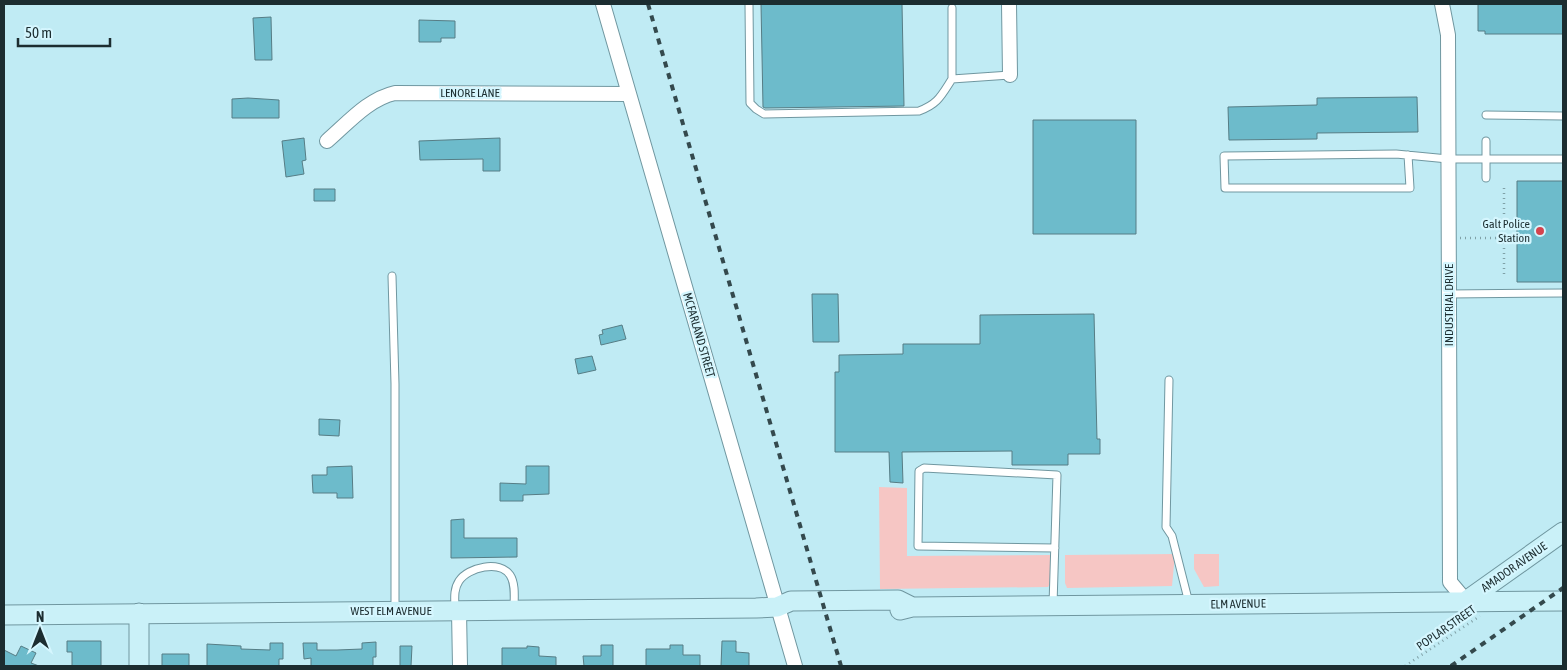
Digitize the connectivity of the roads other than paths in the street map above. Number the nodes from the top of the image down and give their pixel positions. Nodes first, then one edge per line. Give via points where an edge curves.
1 (603, 4) edge
2 (749, 4) edge
3 (1009, 4) edge
4 (1442, 4) edge
5 (952, 8) dead end
6 (1010, 75) joint
7 (952, 79) junction
8 (629, 94) junction
9 (1486, 115) dead end
10 (1563, 116) edge
11 (327, 141) dead end
12 (1486, 141) dead end
13 (1408, 155) junction
14 (1448, 159) junction
15 (1486, 159) junction
16 (1563, 159) edge
17 (1486, 178) dead end
18 (392, 276) dead end
19 (1563, 293) edge
20 (1449, 294) junction
21 (1169, 380) dead end
22 (1563, 532) edge
23 (1055, 548) junction
24 (1563, 600) edge
25 (1466, 602) junction
26 (1190, 604) junction
27 (823, 606) joint
28 (1053, 606) junction
29 (778, 607) junction
30 (514, 610) junction
31 (395, 611) junction
32 (457, 611) junction
33 (139, 613) junction
34 (4, 614) edge
35 (139, 666) edge
36 (460, 666) edge
37 (795, 666) edge

1 - 8 street, MCFARLAND STREET
2 - 7 lane via 750,103 764,114 919,111 933,106
3 - 6 street
4 - 14 street, INDUSTRIAL DRIVE via 1448,35
5 - 7 lane
6 - 7 lane
8 - 11 street, LENORE LANE via 395,92 373,101
8 - 29 street, MCFARLAND STREET
9 - 10 lane
12 - 15 lane
13 - 13 lane via 1224,156 1225,188 1410,188
13 - 14 lane
14 - 15 lane
14 - 20 street, INDUSTRIAL DRIVE
15 - 16 lane
15 - 17 lane
18 - 31 lane
19 - 20 lane
20 - 25 street, INDUSTRIAL DRIVE via 1450,582
21 - 26 lane via 1166,527 1172,536
22 - 25 street, AMADOR AVENUE
23 - 23 lane via 1057,475 924,468 919,471 918,546
23 - 28 lane
24 - 25 street, ELM AVENUE
25 - 26 street, ELM AVENUE
26 - 28 street, ELM AVENUE
27 - 28 street, ELM AVENUE via 898,610 912,607
27 - 29 street, WEST ELM AVENUE via 794,614
29 - 30 street, WEST ELM AVENUE
29 - 37 street, MCFARLAND STREET
30 - 32 street, WEST ELM AVENUE
30 - 32 lane via 510,574 500,568 488,567 477,568 459,580 455,590
31 - 32 street, WEST ELM AVENUE
31 - 33 street, WEST ELM AVENUE
32 - 36 street
33 - 34 street, WEST ELM AVENUE
33 - 35 street

